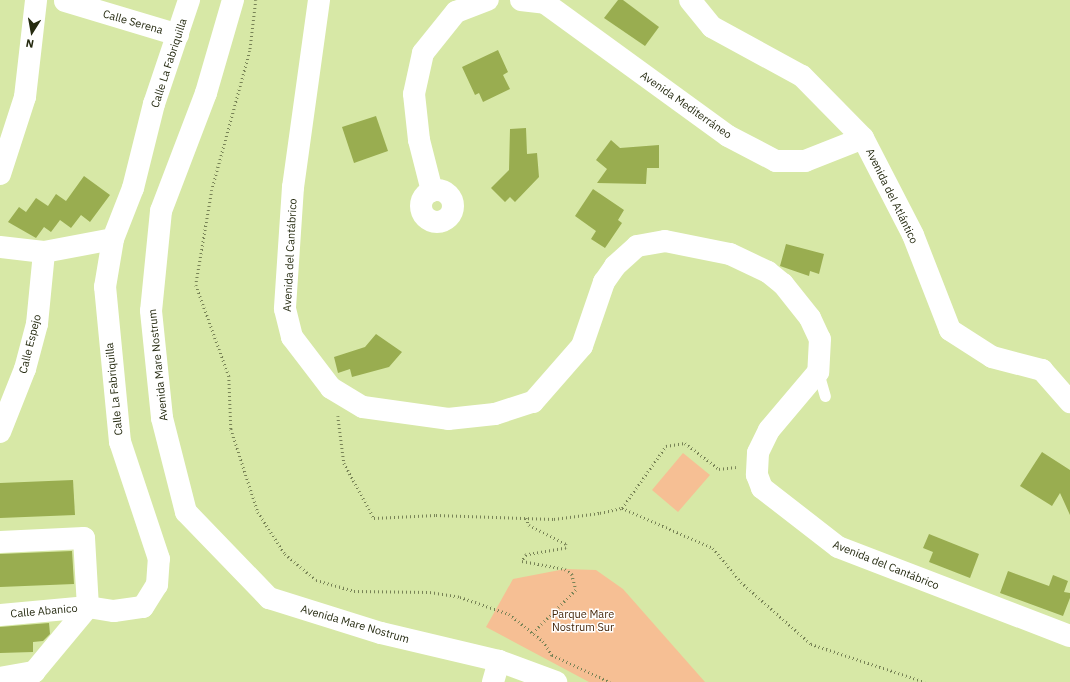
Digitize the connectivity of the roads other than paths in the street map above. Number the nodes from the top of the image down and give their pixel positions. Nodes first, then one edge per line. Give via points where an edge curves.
1 (36, 0) edge
2 (190, 0) edge
3 (233, 0) edge
4 (319, 0) edge
5 (488, 0) edge
6 (521, 0) edge
7 (690, 0) edge
8 (65, 1) dead end
9 (178, 35) junction
10 (863, 138) junction
11 (0, 174) edge
12 (432, 191) dead end
13 (113, 239) junction
14 (0, 247) edge
15 (44, 252) junction
16 (818, 372) junction
17 (825, 396) dead end
18 (1070, 402) edge
19 (0, 432) edge
20 (0, 542) edge
21 (88, 607) junction
22 (0, 615) edge
23 (1070, 636) edge
24 (498, 661) junction
25 (0, 678) edge
26 (492, 682) edge
27 (556, 682) edge

1 - 11 street via 25,97
2 - 9 street, Calle La Fabriquilla
3 - 24 street, Avenida Mare Nostrum via 206,93 161,211 151,310 162,418 186,512 269,598 381,633
4 - 16 street, Avenida del Cantábrico via 293,187 285,308 292,337 331,388 363,407 448,419 494,414 533,402 582,346 609,274 637,246 655,240 730,254 768,272 783,284 816,328 821,350
5 - 12 street via 456,12 423,53 414,94 419,140
6 - 10 street, Avenida Mediterráneo via 545,3 728,136 776,161 805,162
7 - 10 street, Avenida del Atlántico via 712,27 802,76
8 - 9 street, Calle Serena
9 - 13 street, Calle La Fabriquilla via 154,104 133,188
10 - 18 street, Avenida del Atlántico via 913,235 950,330 992,357 1042,370
13 - 15 street
13 - 21 street, Calle La Fabriquilla via 105,287 120,442 159,559 157,586 143,606 114,611
14 - 15 street
15 - 19 street, Calle Espejo via 37,324 25,369
16 - 17 lane
16 - 23 street, Avenida del Cantábrico via 769,430 758,452 759,482 766,493 838,547
20 - 21 street via 84,538
21 - 22 street, Calle Abanico
21 - 25 street via 34,672
24 - 26 street
24 - 27 street, Avenida Mare Nostrum

